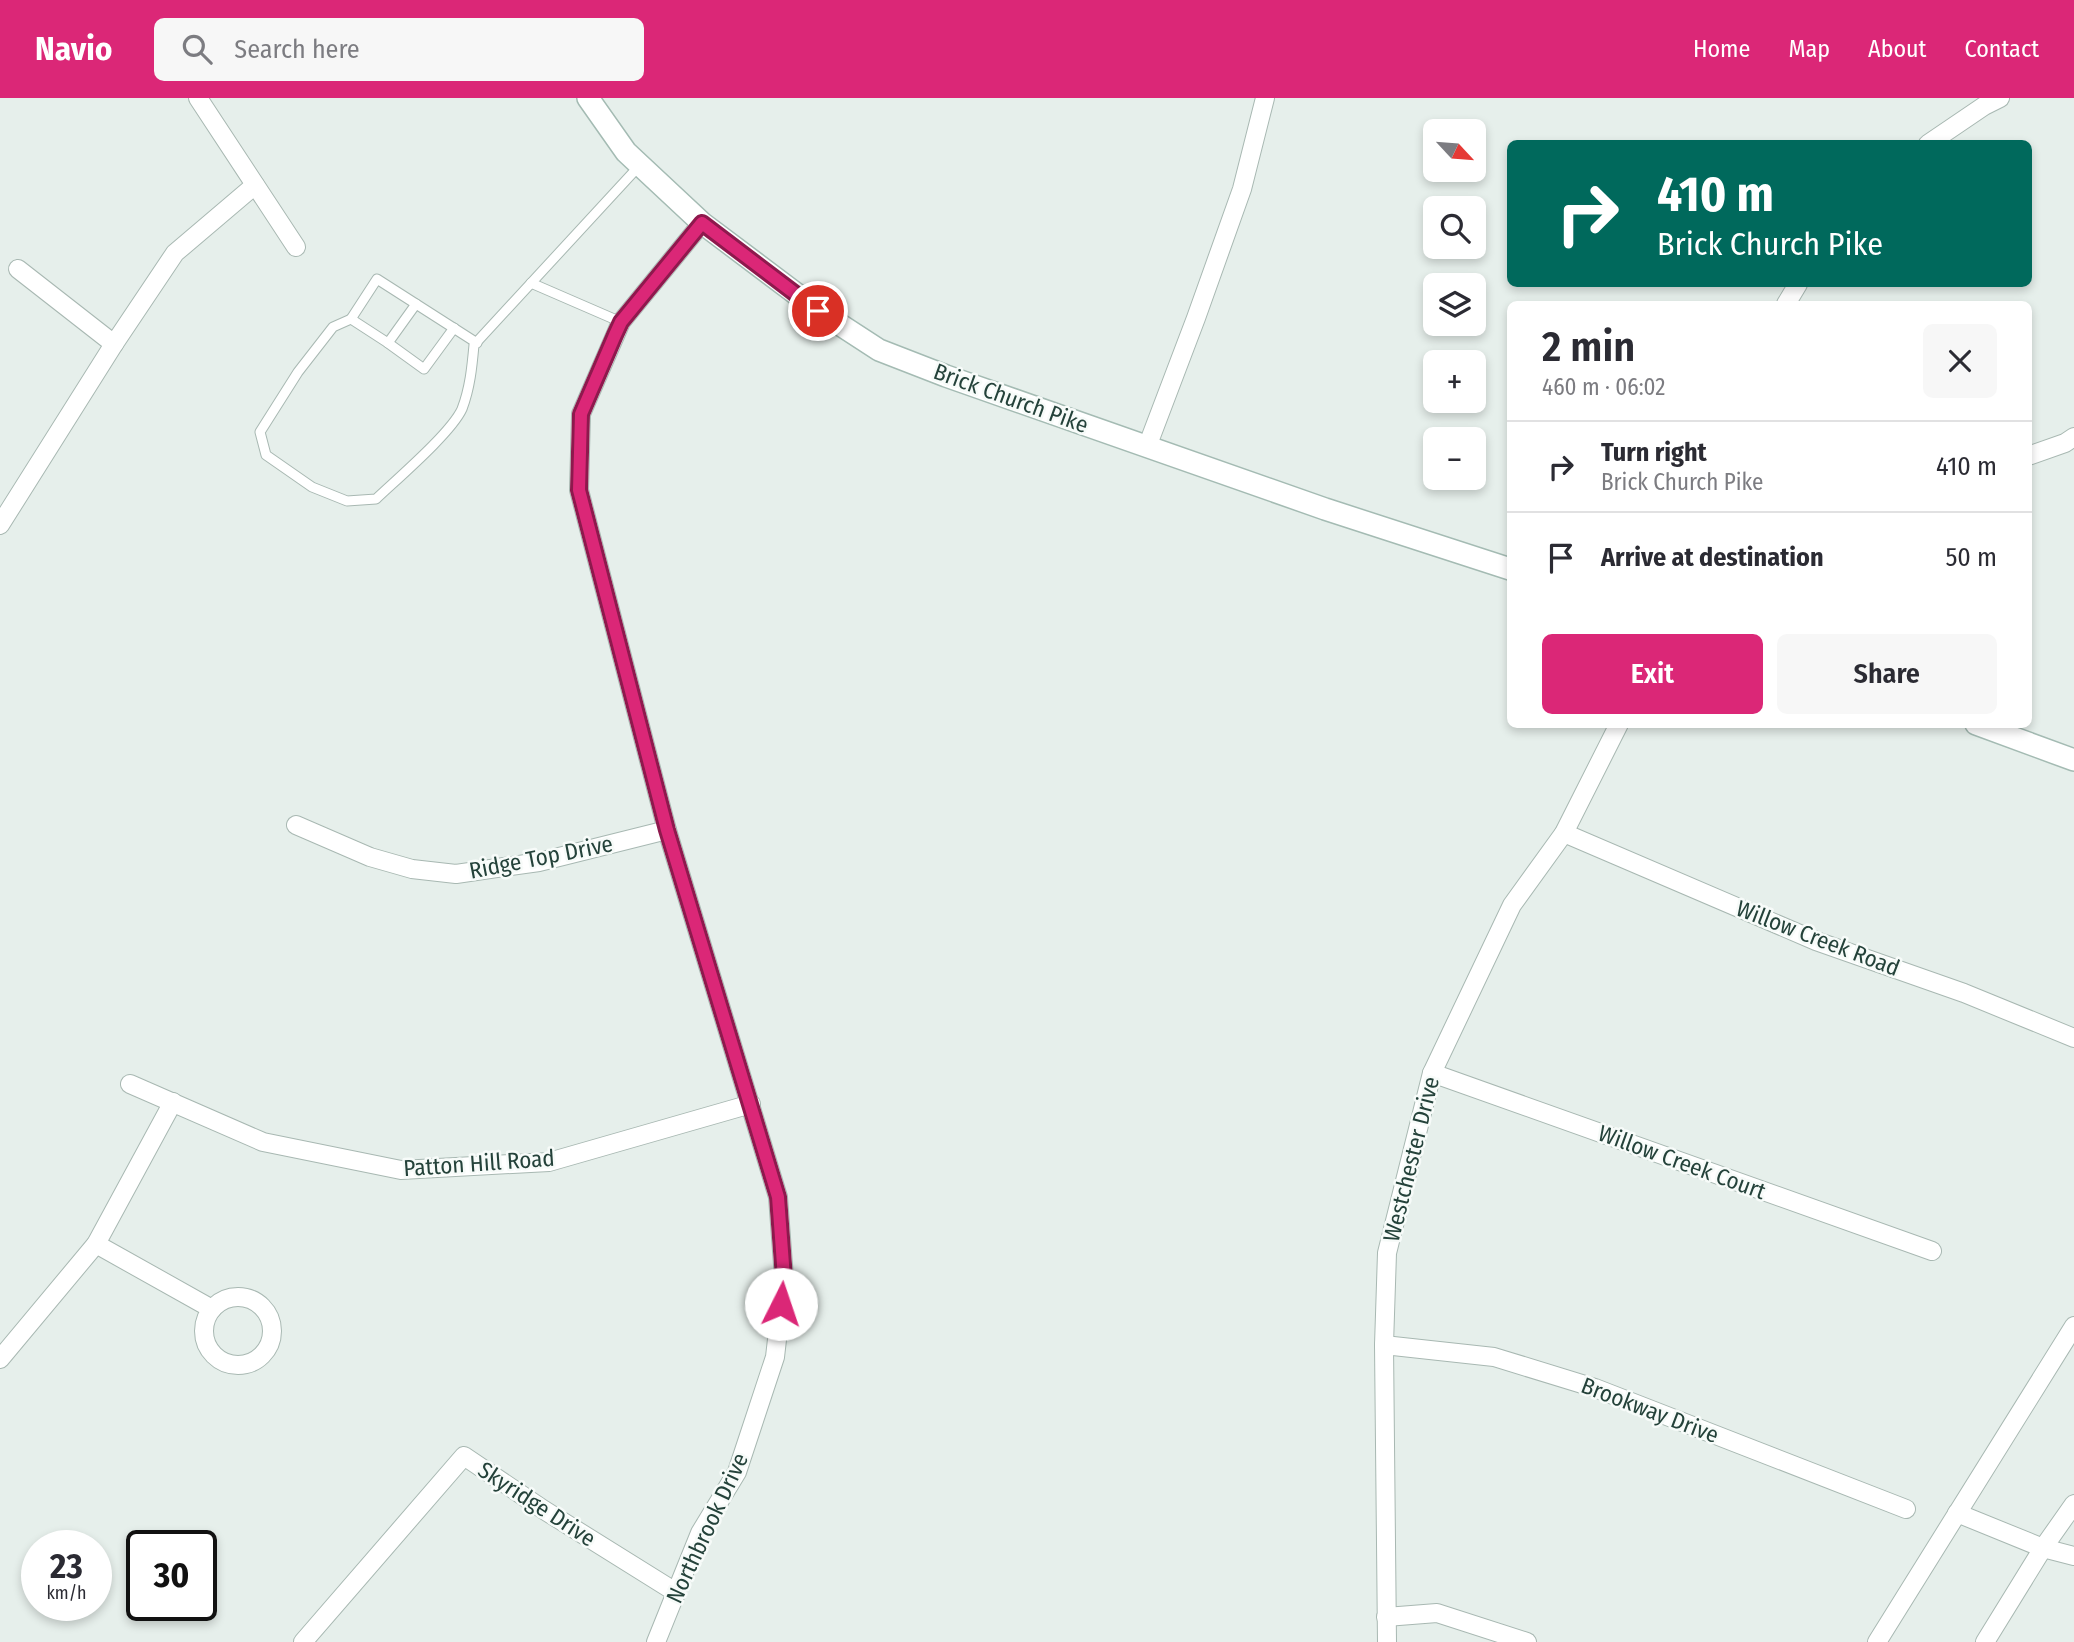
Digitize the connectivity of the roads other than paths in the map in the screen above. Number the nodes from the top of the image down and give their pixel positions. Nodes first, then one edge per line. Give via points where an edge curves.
1 (198, 98) edge
2 (589, 98) edge
3 (1265, 98) edge
4 (2000, 98) edge
5 (1934, 140) edge
6 (640, 165) junction
7 (255, 186) junction
8 (702, 223) junction
9 (296, 247) dead end
10 (18, 269) dead end
11 (531, 283) junction
12 (416, 304) junction
13 (351, 319) junction
14 (621, 322) junction
15 (454, 328) junction
16 (388, 343) junction
17 (477, 343) junction
18 (114, 344) junction
19 (2074, 437) edge
20 (1147, 447) junction
21 (2032, 454) edge
22 (0, 525) edge
23 (1507, 568) edge
24 (1617, 728) edge
25 (1987, 728) edge
26 (2074, 760) edge
27 (296, 825) dead end
28 (667, 830) junction
29 (1564, 833) junction
30 (2074, 1038) edge
31 (1432, 1073) junction
32 (130, 1084) dead end
33 (173, 1102) junction
34 (751, 1104) junction
35 (96, 1244) junction
36 (1932, 1251) dead end
37 (212, 1309) dead end
38 (2074, 1326) edge
39 (1384, 1345) junction
40 (0, 1359) edge
41 (2074, 1504) edge
42 (1906, 1509) dead end
43 (1957, 1513) junction
44 (2043, 1548) junction
45 (2074, 1556) edge
46 (677, 1593) junction
47 (1386, 1617) junction
48 (1992, 1641) edge
49 (303, 1642) edge
50 (656, 1642) edge
51 (1387, 1642) edge
52 (1527, 1642) edge
53 (1877, 1642) edge

1 - 7 street
2 - 6 main road, Brick Church Pike
3 - 20 street via 1242,188
4 - 5 street
6 - 8 main road, Brick Church Pike
6 - 11 lane
7 - 9 street
7 - 18 street via 175,253
8 - 14 street, Northbrook Drive
8 - 20 main road, Brick Church Pike via 818,311 879,350
10 - 18 street
11 - 14 lane
11 - 17 lane
12 - 13 lane via 377,279
12 - 15 lane
12 - 16 lane
13 - 16 lane
13 - 17 lane via 333,327 260,432 266,455 312,486 348,501 376,499 441,436 461,411
14 - 28 street, Northbrook Drive via 581,414 579,490
15 - 16 lane via 424,369
15 - 17 lane
18 - 22 street
19 - 21 street
20 - 23 main road, Brick Church Pike
24 - 29 street, Westchester Drive
25 - 26 main road
27 - 28 street, Ridge Top Drive via 412,869 456,874 539,862
28 - 34 street, Northbrook Drive
29 - 30 street, Willow Creek Road via 1816,941
29 - 31 street, Westchester Drive via 1511,905
31 - 36 street, Willow Creek Court
31 - 39 street, Westchester Drive via 1387,1253
32 - 33 street, Patton Hill Road
33 - 34 street, Patton Hill Road via 263,1142 401,1170 549,1162
33 - 35 street
34 - 46 street, Northbrook Drive via 778,1197 784,1278 775,1357 737,1472 700,1533
35 - 37 street
35 - 40 street
38 - 43 street
39 - 42 street, Brookway Drive via 1494,1357 1595,1388
39 - 47 street, Westchester Drive
41 - 44 street
43 - 44 street
43 - 53 street
44 - 45 street
44 - 48 street
46 - 49 street, Skyridge Drive via 464,1456
46 - 50 street, Northbrook Drive
47 - 51 street, Westchester Drive
47 - 52 street via 1437,1613

